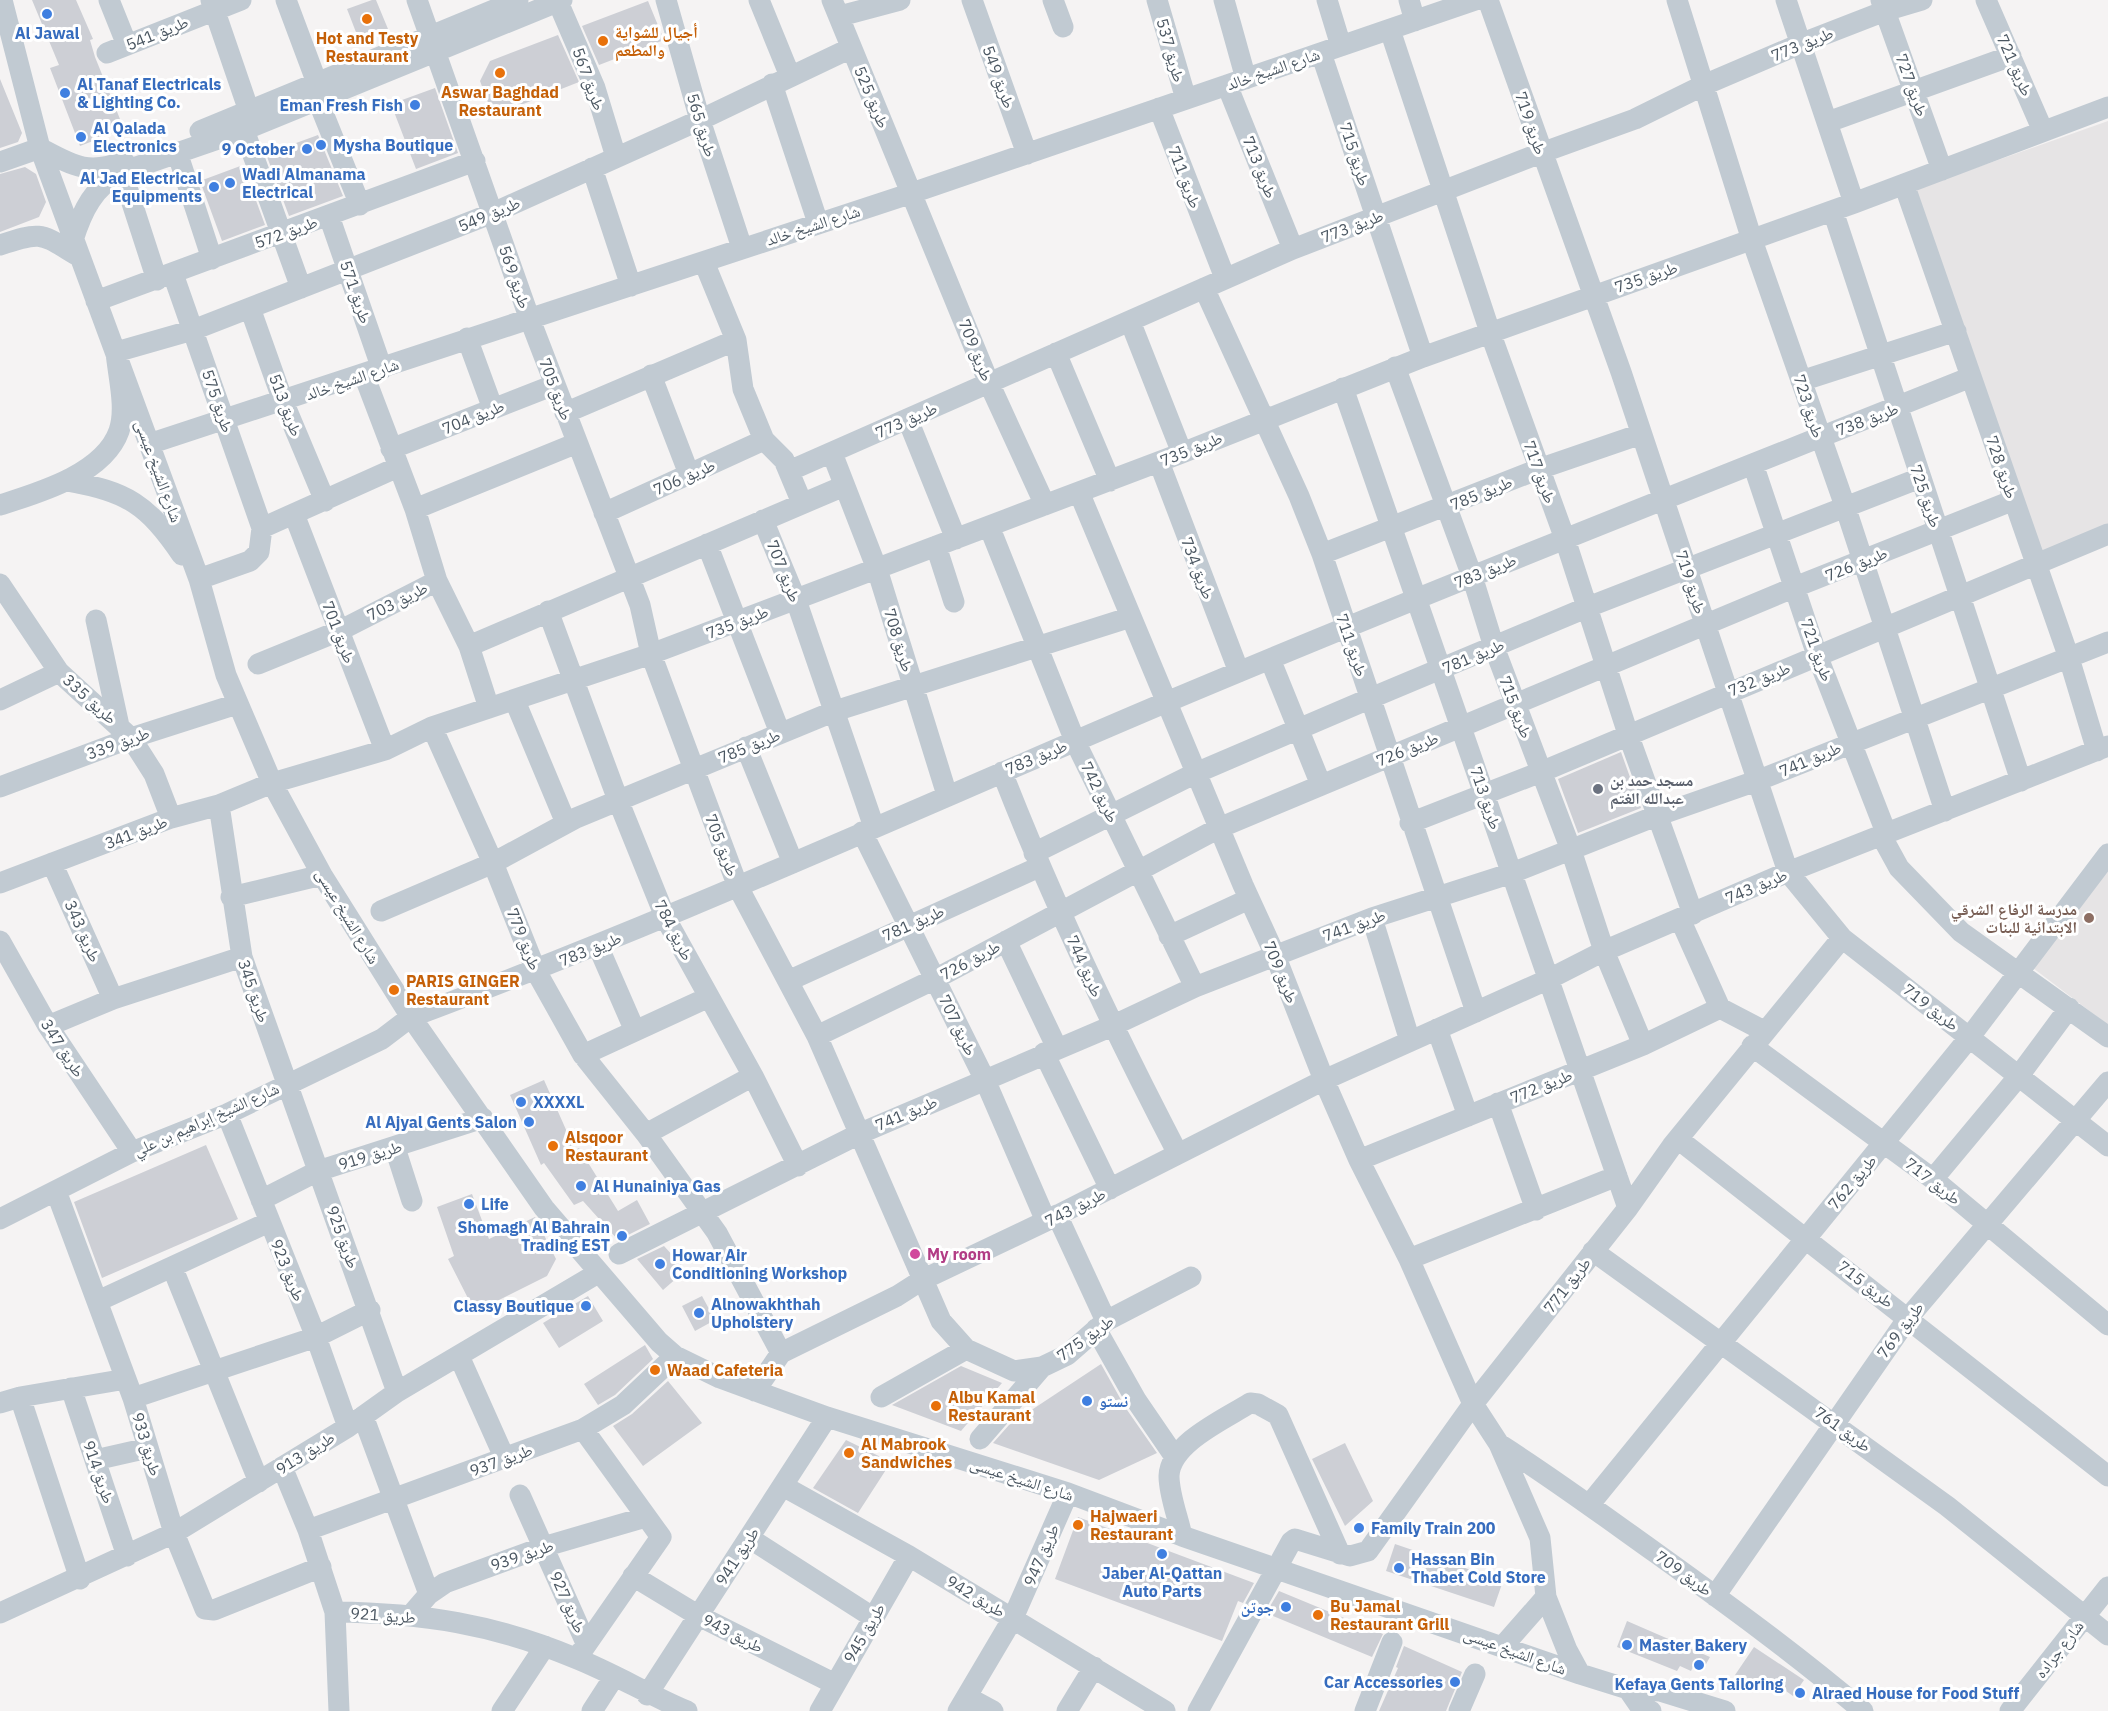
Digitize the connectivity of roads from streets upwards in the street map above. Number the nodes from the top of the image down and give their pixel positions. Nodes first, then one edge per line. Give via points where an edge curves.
1 (109, 0) edge
2 (241, 0) edge
3 (286, 0) edge
4 (417, 0) edge
5 (518, 0) edge
6 (666, 0) edge
7 (759, 0) edge
8 (900, 0) edge
9 (972, 0) edge
10 (1053, 0) edge
11 (1224, 0) edge
12 (1327, 0) edge
13 (1409, 0) edge
14 (1475, 0) edge
15 (1488, 0) edge
16 (1677, 0) edge
17 (1786, 0) edge
18 (1922, 0) edge
19 (1986, 0) edge
20 (560, 1) edge
21 (1161, 1) edge
22 (7, 3) edge
23 (212, 5) edge
24 (1883, 6) edge
25 (836, 8) edge
26 (1415, 21) junction
27 (1063, 27) dead end
28 (1390, 30) junction
29 (1800, 44) junction
30 (128, 45) junction
31 (433, 45) junction
32 (851, 48) junction
33 (1331, 50) junction
34 (107, 53) dead end
35 (2011, 56) junction
36 (781, 80) junction
37 (1236, 82) junction
38 (1704, 86) junction
39 (317, 90) junction
40 (1915, 90) junction
41 (1186, 99) junction
42 (2108, 107) edge
43 (1158, 108) junction
44 (700, 120) junction
45 (246, 121) junction
46 (1828, 122) junction
47 (2043, 131) junction
48 (40, 148) junction
49 (177, 152) junction
50 (1541, 153) junction
51 (1027, 154) junction
52 (616, 157) junction
53 (476, 161) junction
54 (0, 162) edge
55 (592, 168) junction
56 (1942, 170) junction
57 (122, 172) junction
58 (1904, 184) junction
59 (1443, 190) junction
60 (912, 193) junction
61 (1854, 203) junction
62 (360, 205) junction
63 (1833, 211) junction
64 (493, 213) junction
65 (329, 216) junction
66 (1376, 217) junction
67 (818, 223) junction
68 (282, 233) junction
69 (1752, 240) junction
70 (0, 245) edge
71 (77, 248) junction
72 (742, 248) junction
73 (1293, 249) junction
74 (212, 259) junction
75 (704, 262) junction
76 (348, 270) junction
77 (165, 277) junction
78 (1225, 278) junction
79 (631, 286) junction
80 (301, 288) junction
81 (1204, 288) junction
82 (1594, 294) junction
83 (96, 301) junction
84 (250, 308) junction
85 (529, 317) junction
86 (1130, 321) junction
87 (193, 330) junction
88 (1956, 331) junction
89 (1490, 332) junction
90 (467, 338) junction
91 (736, 340) junction
92 (116, 352) junction
93 (1056, 353) junction
94 (1880, 355) junction
95 (1423, 357) junction
96 (1395, 367) junction
97 (373, 372) junction
98 (651, 375) junction
99 (1971, 378) junction
100 (1801, 381) junction
101 (989, 383) junction
102 (554, 385) junction
103 (1343, 388) junction
104 (283, 401) junction
105 (1896, 408) junction
106 (493, 409) junction
107 (565, 413) junction
108 (1265, 419) junction
109 (908, 420) junction
110 (225, 421) junction
111 (1641, 434) junction
112 (1819, 438) junction
113 (764, 440) junction
114 (576, 442) junction
115 (149, 444) junction
116 (832, 453) junction
117 (1182, 453) junction
118 (394, 458) junction
119 (1159, 462) junction
120 (1753, 464) junction
121 (1539, 469) junction
122 (789, 471) junction
123 (689, 474) junction
124 (1920, 478) junction
125 (67, 481) junction
126 (1110, 481) junction
127 (844, 486) junction
128 (1079, 492) junction
129 (1663, 499) junction
130 (2014, 500) junction
131 (325, 501) junction
132 (802, 504) junction
133 (0, 505) edge
134 (1045, 505) junction
135 (1845, 506) junction
136 (1447, 507) junction
137 (416, 509) junction
138 (604, 513) junction
139 (294, 514) junction
140 (763, 520) junction
141 (989, 526) junction
142 (1392, 527) junction
143 (262, 528) junction
144 (1938, 530) junction
145 (1776, 533) junction
146 (2108, 535) edge
147 (1565, 539) junction
148 (946, 543) junction
149 (707, 544) junction
150 (1322, 555) junction
151 (1863, 562) junction
152 (2036, 564) junction
153 (877, 569) junction
154 (1687, 570) junction
155 (1472, 576) junction
156 (629, 577) junction
157 (199, 579) junction
158 (437, 580) junction
159 (0, 584) edge
160 (1795, 587) junction
161 (1961, 595) junction
162 (1417, 599) junction
163 (796, 600) junction
164 (954, 602) dead end
165 (1588, 607) junction
166 (548, 611) junction
167 (1131, 617) junction
168 (96, 620) dead end
169 (737, 622) junction
170 (1706, 626) junction
171 (1884, 627) junction
172 (1346, 628) junction
173 (339, 631) junction
174 (2108, 642) edge
175 (469, 646) junction
176 (1037, 646) junction
177 (1494, 647) junction
178 (651, 654) junction
179 (1818, 655) junction
180 (2069, 658) junction
181 (1270, 659) junction
182 (258, 664) dead end
183 (1606, 666) junction
184 (1441, 669) junction
185 (59, 672) junction
186 (1239, 672) junction
187 (574, 682) junction
188 (913, 686) junction
189 (1991, 689) junction
190 (1729, 691) junction
191 (1371, 698) junction
192 (0, 700) edge
193 (515, 701) junction
194 (1167, 702) junction
195 (237, 704) junction
196 (1515, 704) junction
197 (489, 708) junction
198 (835, 711) junction
199 (1915, 720) junction
200 (432, 727) junction
201 (1461, 727) junction
202 (1299, 728) junction
203 (125, 732) junction
204 (780, 733) junction
205 (1628, 734) junction
206 (1075, 741) junction
207 (1852, 741) junction
208 (746, 747) junction
209 (2102, 748) edge
210 (385, 750) junction
211 (1389, 756) junction
212 (693, 768) junction
213 (1002, 772) junction
214 (1540, 772) junction
215 (1196, 773) junction
216 (1759, 780) junction
217 (2022, 781) junction
218 (272, 783) junction
219 (1321, 785) junction
220 (0, 786) edge
221 (1485, 794) junction
222 (947, 795) junction
223 (618, 800) junction
224 (219, 806) junction
225 (1946, 811) junction
226 (1111, 815) junction
227 (1656, 816) junction
228 (171, 818) junction
229 (566, 823) junction
230 (1410, 823) junction
231 (1219, 828) junction
232 (868, 829) junction
233 (1884, 836) junction
234 (1571, 850) junction
235 (2108, 854) edge
236 (1036, 860) junction
237 (52, 863) junction
238 (493, 863) junction
239 (793, 863) junction
240 (1137, 872) junction
241 (1788, 872) junction
242 (1512, 873) junction
243 (322, 875) junction
244 (0, 883) edge
245 (738, 887) junction
246 (1436, 896) junction
247 (231, 897) junction
248 (1249, 899) junction
249 (381, 911) dead end
250 (1061, 912) junction
251 (1686, 916) junction
252 (1372, 918) junction
253 (666, 919) junction
254 (906, 925) junction
255 (1169, 936) junction
256 (1842, 938) junction
257 (0, 941) edge
258 (1006, 941) junction
259 (598, 946) junction
260 (1604, 951) junction
261 (1275, 955) junction
262 (242, 957) junction
263 (536, 971) junction
264 (2018, 972) junction
265 (935, 979) junction
266 (1549, 979) junction
267 (788, 981) junction
268 (1195, 987) junction
269 (709, 997) junction
270 (113, 999) junction
271 (1720, 1008) junction
272 (2069, 1008) junction
273 (1476, 1012) junction
274 (411, 1017) junction
275 (48, 1026) junction
276 (1112, 1026) junction
277 (1437, 1029) junction
278 (635, 1031) junction
279 (817, 1036) junction
280 (2108, 1037) edge
281 (1758, 1038) junction
282 (1969, 1038) junction
283 (1410, 1041) junction
284 (1642, 1045) junction
285 (1051, 1050) junction
286 (583, 1055) junction
287 (1580, 1070) junction
288 (753, 1076) junction
289 (2018, 1077) junction
290 (985, 1080) junction
291 (1324, 1080) junction
292 (2108, 1082) edge
293 (286, 1084) junction
294 (1498, 1103) junction
295 (227, 1114) junction
296 (1468, 1116) junction
297 (483, 1118) junction
298 (2076, 1121) junction
299 (861, 1133) junction
300 (646, 1134) junction
301 (1678, 1139) junction
302 (1885, 1143) junction
303 (2108, 1146) edge
304 (395, 1148) junction
305 (132, 1152) junction
306 (1178, 1154) junction
307 (1359, 1160) junction
308 (798, 1166) junction
309 (318, 1171) junction
310 (1617, 1176) junction
311 (1933, 1179) junction
312 (1110, 1189) junction
313 (56, 1191) junction
314 (261, 1200) junction
315 (412, 1201) dead end
316 (1628, 1208) junction
317 (1536, 1210) junction
318 (702, 1211) junction
319 (1052, 1218) junction
320 (0, 1219) edge
321 (269, 1222) junction
322 (1987, 1224) junction
323 (1806, 1238) junction
324 (1593, 1251) junction
325 (619, 1254) dead end
326 (1408, 1259) junction
327 (173, 1269) junction
328 (598, 1273) junction
329 (1191, 1276) dead end
330 (922, 1280) junction
331 (98, 1301) junction
332 (370, 1310) junction
333 (1908, 1318) junction
334 (1101, 1325) junction
335 (2108, 1325) edge
336 (316, 1337) junction
337 (1724, 1342) junction
338 (966, 1349) junction
339 (781, 1353) junction
340 (459, 1356) junction
341 (675, 1356) junction
342 (1042, 1367) junction
343 (215, 1372) junction
344 (130, 1389) junction
345 (61, 1390) junction
346 (754, 1390) junction
347 (397, 1392) junction
348 (881, 1397) dead end
349 (10, 1400) edge
350 (1473, 1404) junction
351 (828, 1417) junction
352 (356, 1421) junction
353 (1834, 1422) junction
354 (583, 1429) junction
355 (980, 1438) dead end
356 (1498, 1444) junction
357 (148, 1448) junction
358 (1175, 1457) junction
359 (506, 1459) junction
360 (95, 1460) junction
361 (282, 1467) junction
362 (2108, 1476) edge
363 (259, 1482) junction
364 (783, 1486) junction
365 (1068, 1493) junction
366 (520, 1495) dead end
367 (392, 1500) junction
368 (1589, 1505) junction
369 (646, 1516) junction
370 (308, 1530) junction
371 (174, 1533) junction
372 (1182, 1536) junction
373 (749, 1538) junction
374 (1310, 1543) junction
375 (543, 1547) junction
376 (1340, 1554) junction
377 (127, 1556) junction
378 (909, 1556) junction
379 (321, 1567) junction
380 (1277, 1567) junction
381 (1300, 1575) junction
382 (633, 1576) junction
383 (80, 1579) junction
384 (2108, 1587) edge
385 (429, 1594) junction
386 (1716, 1596) junction
387 (1546, 1597) junction
388 (335, 1612) junction
389 (0, 1613) edge
390 (410, 1616) junction
391 (699, 1616) junction
392 (874, 1618) junction
393 (1013, 1618) junction
394 (2084, 1618) junction
395 (2108, 1635) edge
396 (1392, 1642) dead end
397 (545, 1646) junction
398 (1503, 1646) junction
399 (581, 1651) junction
400 (1094, 1667) junction
401 (1475, 1674) dead end
402 (1580, 1674) junction
403 (614, 1677) junction
404 (835, 1684) junction
405 (1628, 1689) junction
406 (647, 1695) junction
407 (963, 1704) edge
408 (684, 1710) edge
409 (339, 1711) edge
410 (502, 1711) edge
411 (592, 1711) edge
412 (820, 1711) edge
413 (993, 1711) edge
414 (1067, 1711) edge
415 (1166, 1711) edge
416 (1198, 1711) edge
417 (1365, 1711) edge
418 (1459, 1711) edge
419 (1650, 1711) edge
420 (1725, 1711) edge
421 (1863, 1711) edge
422 (2010, 1711) edge

1 - 30 street
2 - 23 street, طريق 541
3 - 39 street
4 - 31 street, طريق 569
5 - 31 street
6 - 44 street, طريق 565
7 - 36 street
8 - 25 street
9 - 51 street, طريق 549
10 - 27 street
11 - 37 street, طريق 713
12 - 33 street, طريق 715
13 - 26 street
14 - 26 street, شارع الشيخ خالد
15 - 50 street, طريق 719
16 - 38 street, طريق 723
17 - 29 street
18 - 24 street, طريق 773
19 - 35 street, طريق 721
20 - 31 street
20 - 52 street, طريق 567 via 595,87
21 - 41 street, طريق 537
22 - 48 street, شارع الشيخ عيسى
23 - 30 street, طريق 541
23 - 45 street
24 - 29 street, طريق 773
24 - 40 street, طريق 727
25 - 32 street, طريق 525
26 - 28 street, شارع الشيخ خالد
28 - 33 street, شارع الشيخ خالد
28 - 59 street, طريق 717
29 - 38 street, طريق 773
29 - 46 street
30 - 34 street, طريق 541
31 - 39 street
31 - 53 street, طريق 569
32 - 36 street, طريق 549
32 - 60 street, طريق 525
33 - 37 street, شارع الشيخ خالد
33 - 66 street, طريق 715
35 - 40 street
35 - 47 street, طريق 721
36 - 44 street, طريق 549
36 - 67 street
37 - 41 street, شارع الشيخ خالد
37 - 73 street, طريق 713
38 - 50 street, طريق 773 via 1635,119
38 - 69 street, طريق 723
39 - 45 street
39 - 62 street
40 - 46 street
40 - 56 street, طريق 727
41 - 43 street, شارع الشيخ خالد
42 - 47 street, طريق 735
43 - 51 street, شارع الشيخ خالد
43 - 78 street, طريق 711
44 - 52 street, طريق 549
44 - 72 street, طريق 565
45 - 48 street via 96,169 80,168
45 - 49 street
45 - 68 street
46 - 61 street
47 - 56 street, طريق 735
48 - 54 street
48 - 71 street, شارع الشيخ عيسى
49 - 57 street
49 - 74 street
50 - 59 street, طريق 773
50 - 82 street, طريق 719
51 - 60 street, شارع الشيخ خالد
52 - 55 street, طريق 549
53 - 62 street, طريق 572
53 - 64 street, طريق 569
55 - 64 street, طريق 549
55 - 79 street
56 - 58 street, طريق 735
57 - 71 street via 108,179 83,209
57 - 77 street, طريق 575
58 - 61 street, طريق 735
58 - 88 street, طريق 728
59 - 66 street, طريق 773
59 - 89 street, طريق 717
60 - 67 street, شارع الشيخ خالد
60 - 101 street, طريق 709
61 - 63 street, طريق 735
62 - 65 street, طريق 572
63 - 69 street, طريق 735
63 - 94 street, طريق 725
64 - 76 street, طريق 549
64 - 85 street, طريق 569
65 - 68 street, طريق 572
65 - 76 street, طريق 571
66 - 73 street, طريق 773
66 - 95 street, طريق 715
67 - 72 street, شارع الشيخ خالد
68 - 74 street, طريق 572
68 - 80 street
69 - 82 street, طريق 735
69 - 100 street, طريق 723
70 - 71 street via 32,234
71 - 83 street, شارع الشيخ عيسى
72 - 75 street, شارع الشيخ خالد
73 - 78 street, طريق 773
74 - 77 street, طريق 572
75 - 79 street, شارع الشيخ خالد
75 - 91 street
76 - 80 street, طريق 549
76 - 97 street, طريق 571
77 - 83 street, طريق 572
77 - 87 street, طريق 575
78 - 81 street, طريق 773
79 - 85 street, شارع الشيخ خالد
80 - 84 street, طريق 549
81 - 86 street, طريق 773
81 - 108 street, طريق 711
82 - 89 street, طريق 735
82 - 111 street, طريق 719
83 - 92 street, شارع الشيخ عيسى
84 - 87 street, طريق 549
84 - 104 street, طريق 513
85 - 90 street, شارع الشيخ خالد
85 - 102 street, طريق 705
86 - 93 street, طريق 773
86 - 117 street
87 - 92 street, طريق 549
87 - 110 street, طريق 575
88 - 94 street
88 - 99 street, طريق 728
89 - 95 street, طريق 735
89 - 121 street, طريق 717
90 - 97 street, شارع الشيخ خالد
90 - 106 street
91 - 98 street
91 - 113 street via 743,389
92 - 115 street, شارع الشيخ عيسى
92 - 125 street via 122,414 119,431 92,465
93 - 101 street, طريق 773
93 - 126 street
94 - 100 street
94 - 105 street, طريق 725
95 - 96 street, طريق 735
96 - 103 street, طريق 735
96 - 136 street, طريق 715
97 - 104 street, شارع الشيخ خالد
97 - 118 street, طريق 571
98 - 107 street
98 - 123 street
99 - 105 street, طريق 738
99 - 130 street, طريق 728
100 - 112 street, طريق 723
101 - 109 street, طريق 773
101 - 134 street, طريق 709
102 - 106 street, طريق 704
102 - 107 street, طريق 705
103 - 108 street, طريق 735
103 - 142 street, طريق 713
104 - 110 street, شارع الشيخ خالد
104 - 131 street, طريق 513
105 - 112 street, طريق 738
105 - 124 street, طريق 725
106 - 118 street, طريق 704
107 - 114 street, طريق 705
108 - 117 street, طريق 735
108 - 150 street, طريق 711
109 - 116 street, طريق 773
109 - 148 street
110 - 115 street, شارع الشيخ خالد
110 - 143 street, طريق 575
111 - 121 street, طريق 785
111 - 129 street, طريق 719
112 - 120 street, طريق 738
112 - 135 street, طريق 723
113 - 122 street via 784,460
113 - 123 street, طريق 706
114 - 137 street
114 - 138 street, طريق 705
115 - 157 street, شارع الشيخ عيسى
116 - 122 street, طريق 773
116 - 127 street, طريق 708
117 - 119 street, طريق 735
118 - 131 street
118 - 137 street, طريق 571
119 - 126 street, طريق 735
119 - 186 street, طريق 734
120 - 129 street, طريق 738
120 - 145 street, طريق 721
121 - 136 street, طريق 785
121 - 147 street, طريق 717
122 - 132 street
123 - 138 street, طريق 706
124 - 135 street, طريق 781
124 - 144 street, طريق 725
125 - 133 street
125 - 157 street via 103,487 137,504 161,525
126 - 128 street, طريق 735
127 - 132 street
127 - 153 street, طريق 708
128 - 134 street, طريق 735
128 - 167 street, طريق 709
129 - 147 street, طريق 783
129 - 154 street, طريق 719
130 - 144 street, طريق 726
130 - 152 street, طريق 728
131 - 139 street
132 - 140 street
134 - 141 street, طريق 735
135 - 145 street, طريق 781
135 - 151 street, طريق 723
136 - 142 street, طريق 785
136 - 155 street, طريق 715
137 - 158 street, طريق 571
138 - 156 street, طريق 705
139 - 143 street
139 - 173 street, طريق 701
140 - 149 street
140 - 163 street, طريق 707
141 - 148 street, طريق 735
141 - 176 street, طريق 742
142 - 150 street, طريق 785
142 - 162 street, طريق 713
143 - 157 street via 259,552 250,561
144 - 151 street, طريق 726
144 - 161 street, طريق 725
145 - 154 street, طريق 781
145 - 160 street, طريق 721
146 - 152 street, طريق 732
147 - 155 street, طريق 783
147 - 165 street, طريق 717
148 - 153 street, طريق 735
148 - 164 street
149 - 156 street
149 - 169 street
150 - 172 street, طريق 711
151 - 160 street, طريق 726
151 - 171 street, طريق 723
152 - 161 street, طريق 732
152 - 180 street, طريق 728
153 - 163 street, طريق 735
153 - 188 street, طريق 708
154 - 165 street, طريق 781
154 - 170 street, طريق 719
155 - 162 street, طريق 783
155 - 177 street, طريق 715
156 - 166 street
156 - 178 street, طريق 705
157 - 195 street, شارع الشيخ عيسى
158 - 173 street, طريق 703
158 - 175 street, طريق 571
159 - 185 street, طريق 335
160 - 170 street, طريق 726
160 - 179 street, طريق 721
161 - 171 street, طريق 732
161 - 189 street, طريق 725
162 - 172 street, طريق 783
162 - 184 street, طريق 713
163 - 169 street, طريق 735
163 - 198 street, طريق 707
165 - 177 street, طريق 781
165 - 183 street, طريق 717
166 - 175 street
166 - 187 street
167 - 176 street, طريق 785
167 - 194 street, طريق 709
168 - 203 street
169 - 178 street, طريق 735
169 - 204 street
170 - 183 street, طريق 726
170 - 190 street, طريق 719
171 - 179 street, طريق 732
171 - 199 street, طريق 723
172 - 181 street, طريق 783
172 - 191 street, طريق 711
173 - 182 street, طريق 703
173 - 210 street, طريق 701
174 - 180 street, طريق 741
175 - 197 street, طريق 571
176 - 188 street, طريق 785
176 - 206 street, طريق 742
177 - 184 street, طريق 781
177 - 196 street, طريق 715
178 - 187 street, طريق 735
178 - 212 street, طريق 705
179 - 190 street, طريق 732
179 - 207 street, طريق 721
180 - 189 street, طريق 741
180 - 209 street, طريق 728
181 - 186 street, طريق 783
181 - 202 street
183 - 196 street, طريق 726
183 - 205 street, طريق 717
184 - 191 street, طريق 781
184 - 201 street, طريق 713
185 - 192 street
185 - 203 street, طريق 335
186 - 194 street, طريق 783
187 - 193 street, طريق 735
187 - 223 street, طريق 784
188 - 198 street, طريق 785
188 - 222 street, طريق 708
189 - 199 street, طريق 741
189 - 217 street, طريق 725
190 - 205 street, طريق 732
190 - 216 street, طريق 719
191 - 202 street, طريق 781
191 - 211 street, طريق 711
193 - 197 street, طريق 735
193 - 229 street
194 - 206 street, طريق 783
194 - 215 street, طريق 709
195 - 203 street, طريق 339
195 - 218 street, شارع الشيخ عيسى
196 - 201 street, طريق 726
196 - 214 street, طريق 715
197 - 200 street, طريق 735
198 - 204 street, طريق 785
198 - 232 street, طريق 707
199 - 207 street, طريق 741
199 - 225 street, طريق 723
200 - 210 street, طريق 735
200 - 238 street, طريق 779
201 - 211 street, طريق 726
201 - 221 street, طريق 713
202 - 215 street, طريق 781
202 - 219 street
203 - 220 street, طريق 339
203 - 228 street, طريق 335 via 154,774
204 - 208 street, طريق 785
205 - 214 street, طريق 732
205 - 227 street, طريق 717
206 - 213 street, طريق 783
206 - 226 street, طريق 742
207 - 216 street, طريق 741
207 - 233 street, طريق 721
208 - 212 street, طريق 785
208 - 239 street
209 - 217 street, طريق 743
210 - 218 street, طريق 735
211 - 219 street, طريق 726
211 - 230 street, طريق 711
212 - 223 street, طريق 785
212 - 245 street, طريق 705
213 - 222 street, طريق 783
213 - 236 street, طريق 744
214 - 221 street, طريق 732
214 - 234 street, طريق 715
215 - 226 street, طريق 781
215 - 231 street, طريق 709
216 - 227 street, طريق 741
216 - 241 street, طريق 719
217 - 225 street, طريق 743
218 - 224 street, طريق 341
218 - 243 street, شارع الشيخ عيسى
219 - 231 street, طريق 726
221 - 230 street, طريق 732
221 - 242 street, طريق 713
222 - 232 street, طريق 783
223 - 229 street, طريق 785
223 - 253 street, طريق 784
224 - 228 street, طريق 341
224 - 247 street, طريق 345
225 - 233 street, طريق 743
226 - 236 street, طريق 781
226 - 240 street, طريق 742
227 - 234 street, طريق 741
227 - 251 street, طريق 717
228 - 237 street, طريق 341
229 - 238 street, طريق 785
230 - 246 street, طريق 711
231 - 240 street, طريق 726
231 - 248 street, طريق 709
232 - 239 street, طريق 783
232 - 254 street, طريق 707
233 - 241 street, طريق 743
233 - 264 street, طريق 721 via 1899,868 1961,932
234 - 242 street, طريق 741
234 - 260 street, طريق 715
235 - 264 street, طريق 762
236 - 250 street, طريق 744
236 - 254 street, طريق 781
237 - 244 street, طريق 341
237 - 270 street, طريق 343
238 - 249 street, طريق 785
238 - 263 street, طريق 779
239 - 245 street, طريق 783
240 - 250 street, طريق 726
240 - 255 street, طريق 742
241 - 251 street, طريق 743
241 - 256 street, طريق 719
242 - 246 street, طريق 741
242 - 266 street, طريق 713
243 - 247 street
243 - 274 street, شارع الشيخ عيسى
245 - 253 street, طريق 783
245 - 267 street, طريق 705
246 - 252 street, طريق 741
246 - 273 street, طريق 711
247 - 262 street, طريق 345
248 - 255 street
248 - 261 street, طريق 709
250 - 258 street, طريق 726
250 - 276 street, طريق 744
251 - 260 street, طريق 743
251 - 271 street, طريق 717
252 - 261 street, طريق 741
252 - 283 street
253 - 259 street, طريق 783
253 - 269 street, طريق 784
254 - 265 street, طريق 707
254 - 267 street, طريق 781
255 - 268 street, طريق 742
256 - 281 street, طريق 771
256 - 282 street, طريق 719
257 - 275 street, طريق 347
258 - 265 street, طريق 726
258 - 285 street
259 - 263 street, طريق 783
259 - 278 street
260 - 266 street, طريق 743
260 - 284 street, طريق 715
261 - 268 street, طريق 741
261 - 291 street, طريق 709
262 - 270 street
262 - 293 street, طريق 345
263 - 274 street, طريق 783
263 - 286 street, طريق 779
264 - 272 street, طريق 721
264 - 282 street, طريق 762
265 - 279 street, طريق 726
265 - 290 street, طريق 707
266 - 273 street, طريق 743
266 - 287 street, طريق 713
267 - 279 street, طريق 705
268 - 276 street, طريق 741
269 - 278 street
269 - 288 street, طريق 784
270 - 275 street
271 - 281 street, طريق 717
271 - 284 street, طريق 772
272 - 280 street, طريق 721
272 - 289 street
273 - 277 street, طريق 743
274 - 293 street, شارع الشيخ إبراهيم بن علي via 382,1039
274 - 297 street, شارع الشيخ عيسى
275 - 305 street, طريق 347
276 - 285 street, طريق 741
276 - 306 street, طريق 744
277 - 283 street, طريق 743
277 - 296 street
278 - 286 street
279 - 299 street, طريق 705
281 - 301 street, طريق 771
281 - 302 street, طريق 717
282 - 289 street, طريق 719
282 - 302 street, طريق 762
283 - 291 street, طريق 743
284 - 287 street, طريق 772
285 - 290 street, طريق 741
285 - 312 street
286 - 300 street, طريق 779
287 - 294 street, طريق 772
287 - 310 street, طريق 713
288 - 300 street
288 - 308 street, طريق 784
289 - 298 street, طريق 719
289 - 311 street
290 - 299 street, طريق 741
290 - 319 street, طريق 707
291 - 306 street, طريق 743
291 - 307 street, طريق 709
292 - 298 street, طريق 769
293 - 295 street, شارع الشيخ إبراهيم بن علي
293 - 309 street, طريق 925
294 - 296 street, طريق 772
294 - 317 street
295 - 305 street, شارع الشيخ إبراهيم بن علي
295 - 314 street, طريق 923
296 - 307 street, طريق 772
297 - 304 street, طريق 919
297 - 328 street, شارع الشيخ عيسى via 544,1208
298 - 303 street, طريق 719
298 - 322 street, طريق 769
299 - 308 street, طريق 741
299 - 330 street, طريق 705
300 - 318 street, طريق 779
301 - 316 street, طريق 771
301 - 323 street, طريق 715
302 - 311 street, طريق 717
302 - 323 street, طريق 762
304 - 309 street, طريق 919
304 - 315 street
305 - 313 street, شارع الشيخ إبراهيم بن علي
306 - 312 street, طريق 743
307 - 326 street, طريق 709
308 - 318 street, طريق 741
309 - 314 street, طريق 919
309 - 332 street, طريق 925
310 - 316 street, طريق 713
310 - 317 street
311 - 322 street, طريق 717
312 - 319 street, طريق 743
313 - 320 street, شارع الشيخ إبراهيم بن علي
313 - 331 street
314 - 321 street, طريق 923
316 - 324 street, طريق 771
317 - 326 street
318 - 325 street, طريق 741
318 - 339 street, طريق 779
319 - 330 street, طريق 743
319 - 334 street, طريق 707
321 - 327 street
321 - 336 street, طريق 923
322 - 333 street, طريق 769
322 - 335 street, طريق 717
323 - 333 street, طريق 715
323 - 337 street, طريق 762
324 - 337 street, طريق 761
324 - 350 street, طريق 771
326 - 350 street, طريق 709
327 - 331 street
327 - 343 street
328 - 340 street, طريق 913
328 - 341 street, شارع الشيخ عيسى
329 - 334 street, طريق 775
330 - 338 street, طريق 705 via 941,1321
330 - 339 street, طريق 743
331 - 344 street
332 - 336 street, طريق 933
332 - 347 street, طريق 925
333 - 353 street, طريق 769
333 - 362 street, طريق 715
334 - 342 street, طريق 775 via 1067,1355
334 - 358 street, طريق 707 via 1136,1400
336 - 343 street, طريق 933
336 - 352 street, طريق 923
337 - 353 street, طريق 761
337 - 368 street, طريق 762
338 - 342 street, طريق 775 via 1014,1371
338 - 348 street
339 - 346 street, طريق 743
340 - 347 street, طريق 913
340 - 359 street
341 - 346 street, شارع الشيخ عيسى
341 - 354 street, طريق 937 via 623,1405
342 - 355 street
343 - 344 street, طريق 933
343 - 363 street
344 - 345 street
344 - 357 street, طريق 933
345 - 349 street
345 - 360 street, طريق 914
346 - 351 street, شارع الشيخ عيسى
347 - 352 street, طريق 913
349 - 383 street
350 - 356 street, طريق 709
350 - 376 street, طريق 771 via 1368,1551 1350,1556
351 - 364 street, طريق 941
351 - 365 street, شارع الشيخ عيسى
352 - 361 street, طريق 913
352 - 367 street, طريق 923
353 - 386 street, طريق 769
353 - 394 street, طريق 761 via 1947,1506
354 - 359 street, طريق 937
354 - 369 street
356 - 368 street, طريق 709
356 - 387 street, طريق 709 via 1540,1538
357 - 360 street
357 - 371 street, طريق 933
358 - 372 street via 1169,1478
358 - 376 street via 1184,1445 1250,1403 1266,1407 1278,1415
359 - 367 street, طريق 937
360 - 377 street, طريق 914
361 - 363 street, طريق 913
361 - 370 street, طريق 921
363 - 371 street, طريق 913
364 - 373 street, طريق 941
364 - 378 street, طريق 942
365 - 372 street, شارع الشيخ عيسى
365 - 393 street, طريق 947
366 - 375 street, طريق 927
367 - 370 street, طريق 937
367 - 385 street, طريق 923
368 - 386 street, طريق 709
369 - 375 street, طريق 939
369 - 382 street via 661,1537
370 - 379 street, طريق 921
371 - 377 street, طريق 913
371 - 379 street, طريق 933 via 205,1609 214,1610
372 - 380 street, شارع الشيخ عيسى
373 - 391 street, طريق 941
373 - 392 street
374 - 376 street, طريق 771
374 - 380 street via 1295,1539 1290,1542
374 - 381 street
375 - 385 street, طريق 939 via 446,1583
375 - 399 street, طريق 927
377 - 383 street, طريق 913
378 - 392 street, طريق 945
378 - 393 street, طريق 942
379 - 388 street, طريق 921
380 - 381 street, شارع الشيخ عيسى
380 - 416 street
381 - 398 street, شارع الشيخ عيسى
382 - 391 street, طريق 943
382 - 399 street
383 - 389 street, طريق 913
384 - 394 street, شارع جراده
385 - 390 street, طريق 939
386 - 421 street, طريق 709
387 - 398 street
387 - 402 street, طريق 709 via 1566,1650
388 - 390 street, طريق 921
388 - 409 street
390 - 397 street, طريق 921 via 465,1622
391 - 404 street, طريق 943
391 - 406 street, طريق 941
392 - 404 street, طريق 945
393 - 400 street, طريق 942
393 - 407 street, طريق 947
394 - 395 street, طريق 761
394 - 422 street, شارع جراده
396 - 417 street
397 - 399 street, طريق 921
397 - 410 street
398 - 402 street, شارع الشيخ عيسى
399 - 403 street, طريق 921
400 - 414 street
400 - 415 street, طريق 942
401 - 418 street
402 - 405 street, شارع الشيخ عيسى
403 - 406 street, طريق 921
403 - 411 street
404 - 412 street, طريق 945
405 - 419 street, شارع الشيخ عيسى via 1641,1708
405 - 420 street, شارع الشيخ عيسى via 1660,1691
406 - 408 street, طريق 921
407 - 413 street

